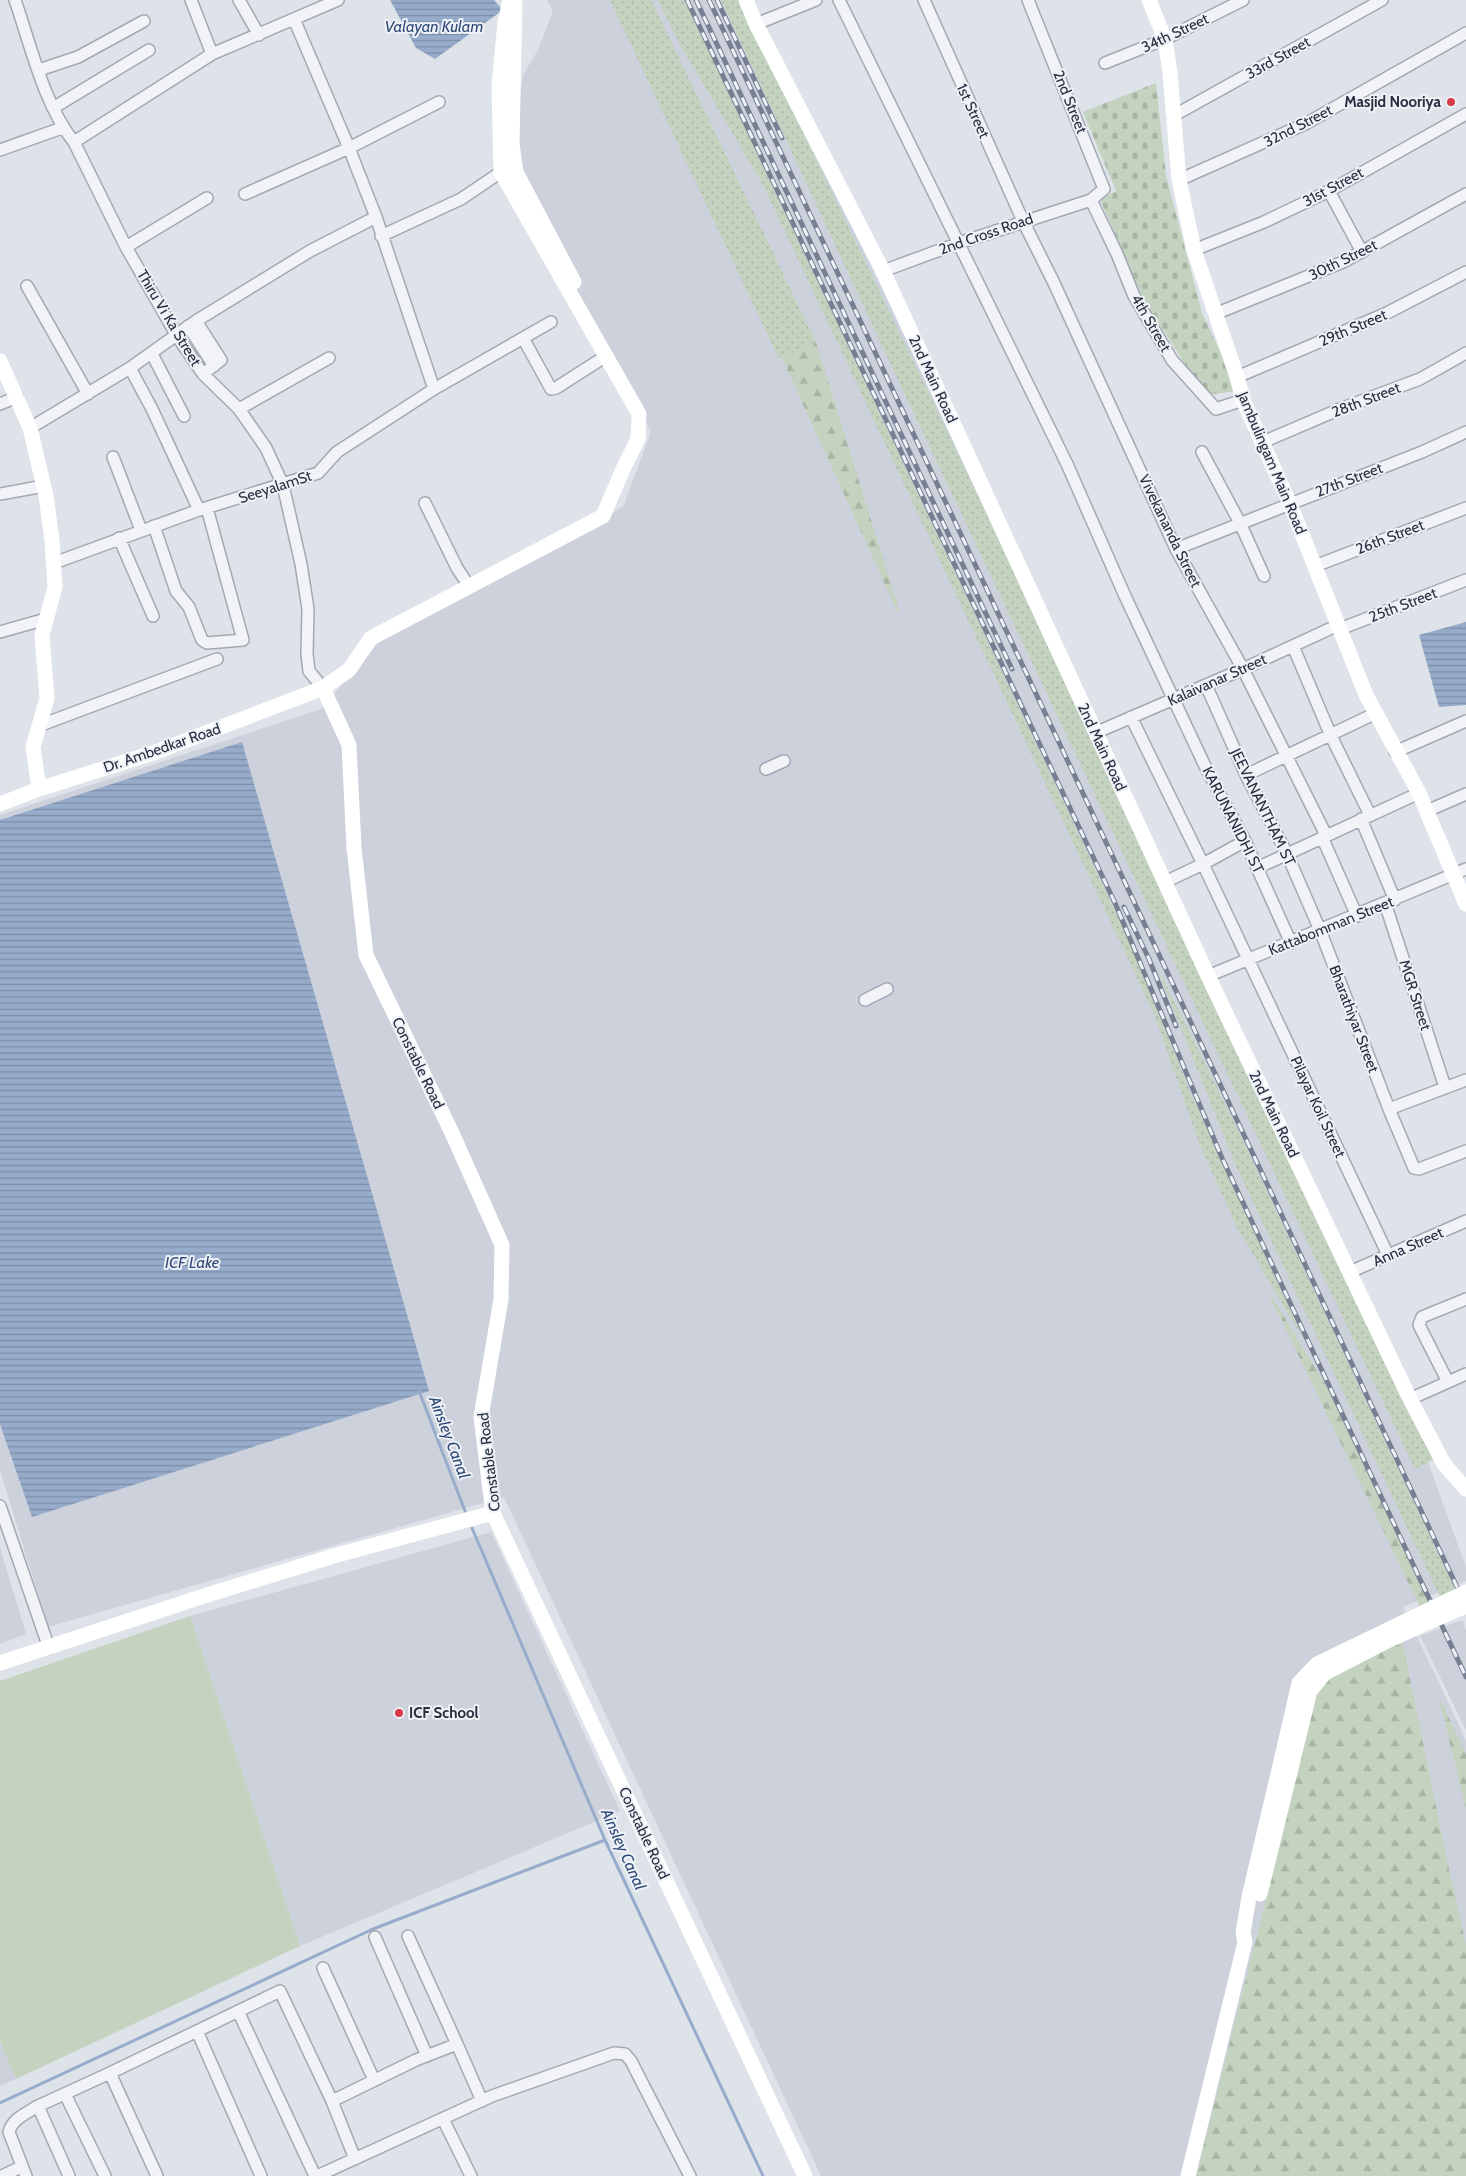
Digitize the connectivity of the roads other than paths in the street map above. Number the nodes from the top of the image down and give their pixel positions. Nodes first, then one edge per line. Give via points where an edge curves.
1 (15, 0) edge
2 (191, 0) edge
3 (239, 0) edge
4 (338, 0) edge
5 (746, 0) edge
6 (816, 0) edge
7 (839, 0) edge
8 (924, 0) edge
9 (1028, 0) edge
10 (1149, 0) edge
11 (1243, 0) edge
12 (1382, 0) edge
13 (511, 1) edge
14 (294, 19) junction
15 (144, 21) dead end
16 (756, 24) junction
17 (1466, 33) edge
18 (259, 35) junction
19 (1165, 40) junction
20 (149, 50) dead end
21 (212, 54) junction
22 (1105, 62) dead end
23 (39, 70) junction
24 (439, 102) dead end
25 (53, 108) junction
26 (1466, 114) edge
27 (1173, 116) junction
28 (62, 128) junction
29 (74, 142) junction
30 (349, 148) junction
31 (0, 150) edge
32 (502, 172) junction
33 (1179, 180) junction
34 (1329, 191) junction
35 (244, 194) dead end
36 (1466, 194) edge
37 (207, 198) dead end
38 (1091, 200) junction
39 (376, 218) junction
40 (1023, 221) junction
41 (382, 236) junction
42 (960, 243) junction
43 (126, 247) junction
44 (1194, 250) junction
45 (1362, 252) junction
46 (883, 271) junction
47 (1466, 272) edge
48 (27, 286) dead end
49 (1215, 314) junction
50 (585, 318) junction
51 (551, 322) dead end
52 (192, 324) junction
53 (177, 336) junction
54 (523, 338) junction
55 (1466, 353) edge
56 (152, 354) junction
57 (606, 356) junction
58 (329, 358) dead end
59 (0, 361) edge
60 (130, 368) junction
61 (203, 374) junction
62 (1237, 377) junction
63 (434, 389) junction
64 (88, 394) junction
65 (17, 397) junction
66 (1243, 400) junction
67 (0, 404) edge
68 (239, 409) junction
69 (184, 416) dead end
70 (30, 428) junction
71 (1466, 432) edge
72 (1263, 442) junction
73 (1202, 452) dead end
74 (113, 457) dead end
75 (282, 485) junction
76 (44, 486) junction
77 (0, 494) edge
78 (425, 503) dead end
79 (1290, 504) junction
80 (1466, 508) edge
81 (203, 509) junction
82 (1240, 523) junction
83 (154, 526) junction
84 (141, 530) junction
85 (120, 538) junction
86 (1176, 549) junction
87 (54, 562) junction
88 (1315, 566) junction
89 (1264, 576) dead end
90 (1466, 580) edge
91 (469, 586) junction
92 (153, 616) dead end
93 (46, 619) junction
94 (1339, 627) junction
95 (0, 632) edge
96 (1293, 646) junction
97 (216, 659) dead end
98 (1243, 669) junction
99 (1206, 685) junction
100 (323, 688) junction
101 (1174, 698) junction
102 (1374, 714) junction
103 (1131, 717) junction
104 (1466, 721) edge
105 (41, 725) junction
106 (1095, 733) junction
107 (1331, 736) junction
108 (1395, 752) junction
109 (1286, 757) junction
110 (784, 761) dead end
111 (766, 769) dead end
112 (1246, 775) junction
113 (39, 789) junction
114 (1419, 793) junction
115 (1466, 794) edge
116 (0, 804) edge
117 (1427, 811) junction
118 (1365, 817) junction
119 (1324, 836) junction
120 (1244, 841) junction
121 (1287, 854) junction
122 (1203, 864) junction
123 (1257, 868) junction
124 (1460, 872) edge
125 (1165, 882) junction
126 (1390, 902) junction
127 (1466, 904) edge
128 (1357, 916) junction
129 (1320, 930) junction
130 (1291, 943) junction
131 (1248, 959) junction
132 (1208, 976) junction
133 (887, 989) dead end
134 (865, 1000) dead end
135 (1466, 1080) edge
136 (1445, 1088) junction
137 (1389, 1109) junction
138 (1466, 1151) edge
139 (1466, 1221) edge
140 (1388, 1255) junction
141 (1350, 1272) junction
142 (1466, 1299) edge
143 (1466, 1374) edge
144 (1448, 1382) junction
145 (1410, 1399) junction
146 (1466, 1489) edge
147 (0, 1506) edge
148 (493, 1513) junction
149 (1466, 1592) edge
150 (1466, 1606) edge
151 (49, 1648) junction
152 (0, 1663) edge
153 (408, 1936) dead end
154 (375, 1937) dead end
155 (1245, 1942) junction
156 (323, 1968) dead end
157 (238, 2011) junction
158 (197, 2031) junction
159 (457, 2044) junction
160 (427, 2056) junction
161 (110, 2073) junction
162 (374, 2080) junction
163 (65, 2094) junction
164 (332, 2101) junction
165 (482, 2101) junction
166 (38, 2106) junction
167 (443, 2119) junction
168 (355, 2159) junction
169 (24, 2171) edge
170 (2, 2176) edge
171 (69, 2176) edge
172 (104, 2176) edge
173 (157, 2176) edge
174 (261, 2176) edge
175 (316, 2176) edge
176 (471, 2176) edge
177 (690, 2176) edge
178 (805, 2176) edge
179 (1188, 2176) edge

1 - 23 street, Thiru Vi Ka Street
2 - 21 street
3 - 18 street
4 - 14 street
5 - 16 street, 2nd Main Road
6 - 16 street
7 - 42 street, KARUNANIDHI ST
8 - 40 street, 1st Street
9 - 38 street, 2nd Street via 1104,189
10 - 19 street, Jambulingam Main Road
11 - 19 street, 34th Street
12 - 27 street, 33rd Street
13 - 32 street via 499,86
13 - 50 street, bridge via 512,144 516,172 574,282
14 - 18 street
14 - 30 street
15 - 23 street via 78,57
16 - 46 street, 2nd Main Road
17 - 33 street, 32nd Street via 1308,123
18 - 21 street
19 - 22 street, 34th Street
19 - 27 street, Jambulingam Main Road
20 - 25 street
21 - 29 street
23 - 25 street, Thiru Vi Ka Street
24 - 30 street
25 - 28 street, Thiru Vi Ka Street
26 - 34 street, 31st Street
27 - 33 street, Jambulingam Main Road
28 - 29 street, Thiru Vi Ka Street
28 - 31 street
29 - 43 street, Thiru Vi Ka Street
30 - 35 street
30 - 39 street
32 - 41 street via 461,199
32 - 50 street
33 - 44 street, Jambulingam Main Road
34 - 44 street, 31st Street
34 - 45 street
36 - 45 street, 30th Street
37 - 43 street
38 - 40 street, 2nd Cross Road
38 - 66 street, 4th Street via 1134,296 1172,360 1216,409
39 - 41 street
39 - 52 street via 310,251
40 - 42 street, 2nd Cross Road
40 - 86 street, Vivekananda Street
41 - 63 street
42 - 46 street, 2nd Cross Road
42 - 101 street, KARUNANIDHI ST via 1067,464
43 - 53 street, Thiru Vi Ka Street
44 - 49 street, Jambulingam Main Road
45 - 49 street, 30th Street
46 - 106 street, 2nd Main Road
47 - 62 street, 29th Street via 1387,313
48 - 64 street
49 - 62 street, Jambulingam Main Road
50 - 57 street, Dr. Ambedkar Road
51 - 54 street, SeeyalamSt
52 - 53 street
52 - 61 street via 222,360
53 - 56 street
53 - 61 street, Thiru Vi Ka Street
54 - 57 street via 551,389
54 - 63 street, SeeyalamSt
55 - 72 street, 28th Street via 1420,379
56 - 60 street
56 - 69 street
57 - 91 street, Dr. Ambedkar Road via 639,414 638,440 603,516
58 - 68 street
59 - 65 street
60 - 64 street
60 - 81 street
61 - 68 street, Thiru Vi Ka Street
62 - 66 street, Jambulingam Main Road
63 - 75 street, SeeyalamSt via 337,452 318,473
64 - 70 street
65 - 67 street
65 - 70 street
66 - 72 street, Jambulingam Main Road
68 - 75 street, Thiru Vi Ka Street via 266,448
70 - 76 street
71 - 79 street, 27th Street
72 - 79 street, Jambulingam Main Road
73 - 82 street
74 - 84 street
75 - 81 street, SeeyalamSt
75 - 100 street, Thiru Vi Ka Street via 308,609 309,671
76 - 77 street
76 - 87 street
78 - 91 street
79 - 82 street, 27th Street
79 - 88 street, Jambulingam Main Road
80 - 88 street, 26th Street
81 - 83 street, SeeyalamSt
81 - 83 street via 243,640 207,643 202,640 189,607 176,591
82 - 86 street, 27th Street
82 - 89 street
83 - 84 street, SeeyalamSt
84 - 85 street, SeeyalamSt
85 - 87 street, SeeyalamSt
85 - 92 street
86 - 98 street, Vivekananda Street
87 - 93 street via 55,587
88 - 94 street, Jambulingam Main Road
90 - 94 street, 25th Street
91 - 100 street, Dr. Ambedkar Road via 371,638 349,670
93 - 95 street
93 - 105 street via 42,635 47,698
94 - 96 street, Kalaivanar Street
94 - 102 street, Jambulingam Main Road
96 - 98 street, Kalaivanar Street
96 - 107 street, MGR Street
97 - 105 street
98 - 99 street, Kalaivanar Street
98 - 109 street, Vivekananda Street
99 - 101 street, Kalaivanar Street
99 - 112 street, JEEVANANTHAM ST
100 - 113 street, Dr. Ambedkar Road via 156,752
100 - 148 street, Constable Road via 349,745 354,848 366,956 502,1245 501,1299 481,1417
101 - 103 street, Kalaivanar Street
101 - 120 street, KARUNANIDHI ST
102 - 107 street
102 - 108 street, Jambulingam Main Road
103 - 106 street, Kalaivanar Street
103 - 122 street, Pilayar Koil Street
104 - 108 street
105 - 113 street via 33,747
106 - 125 street, 2nd Main Road
107 - 109 street
107 - 118 street, MGR Street
108 - 114 street, Jambulingam Main Road
109 - 112 street
109 - 119 street, Vivekananda Street
110 - 111 street
112 - 121 street, JEEVANANTHAM ST
113 - 116 street, Dr. Ambedkar Road
114 - 117 street, Jambulingam Main Road
114 - 118 street
115 - 117 street
117 - 124 street, Jambulingam Main Road
118 - 119 street
118 - 126 street, MGR Street
119 - 121 street
119 - 128 street, Vivekananda Street
120 - 122 street
120 - 123 street, KARUNANIDHI ST
121 - 123 street
121 - 129 street, JEEVANANTHAM ST
122 - 125 street
122 - 131 street, Pilayar Koil Street
123 - 130 street, KARUNANIDHI ST
124 - 126 street, Kattabomman Street
124 - 127 street, Jambulingam Main Road
125 - 132 street, 2nd Main Road
126 - 128 street, Kattabomman Street
126 - 136 street, MGR Street
128 - 129 street, Kattabomman Street
129 - 130 street, Kattabomman Street
129 - 137 street, Bharathiyar Street
130 - 131 street, Kattabomman Street
131 - 132 street, Kattabomman Street
131 - 140 street, Pilayar Koil Street
132 - 141 street, 2nd Main Road
133 - 134 street
135 - 136 street
136 - 137 street
137 - 138 street, Bharathiyar Street via 1416,1169
139 - 140 street, Anna Street
140 - 141 street, Anna Street
141 - 145 street, 2nd Main Road
142 - 144 street via 1422,1317 1419,1326
143 - 144 street
144 - 145 street
145 - 146 street, 2nd Main Road via 1444,1464
147 - 151 street
148 - 151 street via 338,1555
148 - 178 street, Constable Road
149 - 155 street, bridge via 1316,1664 1299,1683 1249,1897 1243,1933
150 - 155 street, bridge via 1397,1636 1325,1673 1310,1691 1251,1936
151 - 152 street
153 - 159 street
154 - 160 street
155 - 179 street
156 - 162 street
157 - 158 street
157 - 164 street via 280,1991
157 - 175 street
158 - 161 street
158 - 174 street
159 - 160 street
159 - 165 street
160 - 162 street
161 - 163 street
161 - 173 street
162 - 164 street
163 - 166 street
163 - 172 street
164 - 168 street
165 - 167 street
165 - 177 street via 570,2067 614,2053 624,2054 631,2061
166 - 169 street via 11,2125 9,2132
166 - 171 street
167 - 168 street
167 - 176 street
168 - 175 street
169 - 170 street

